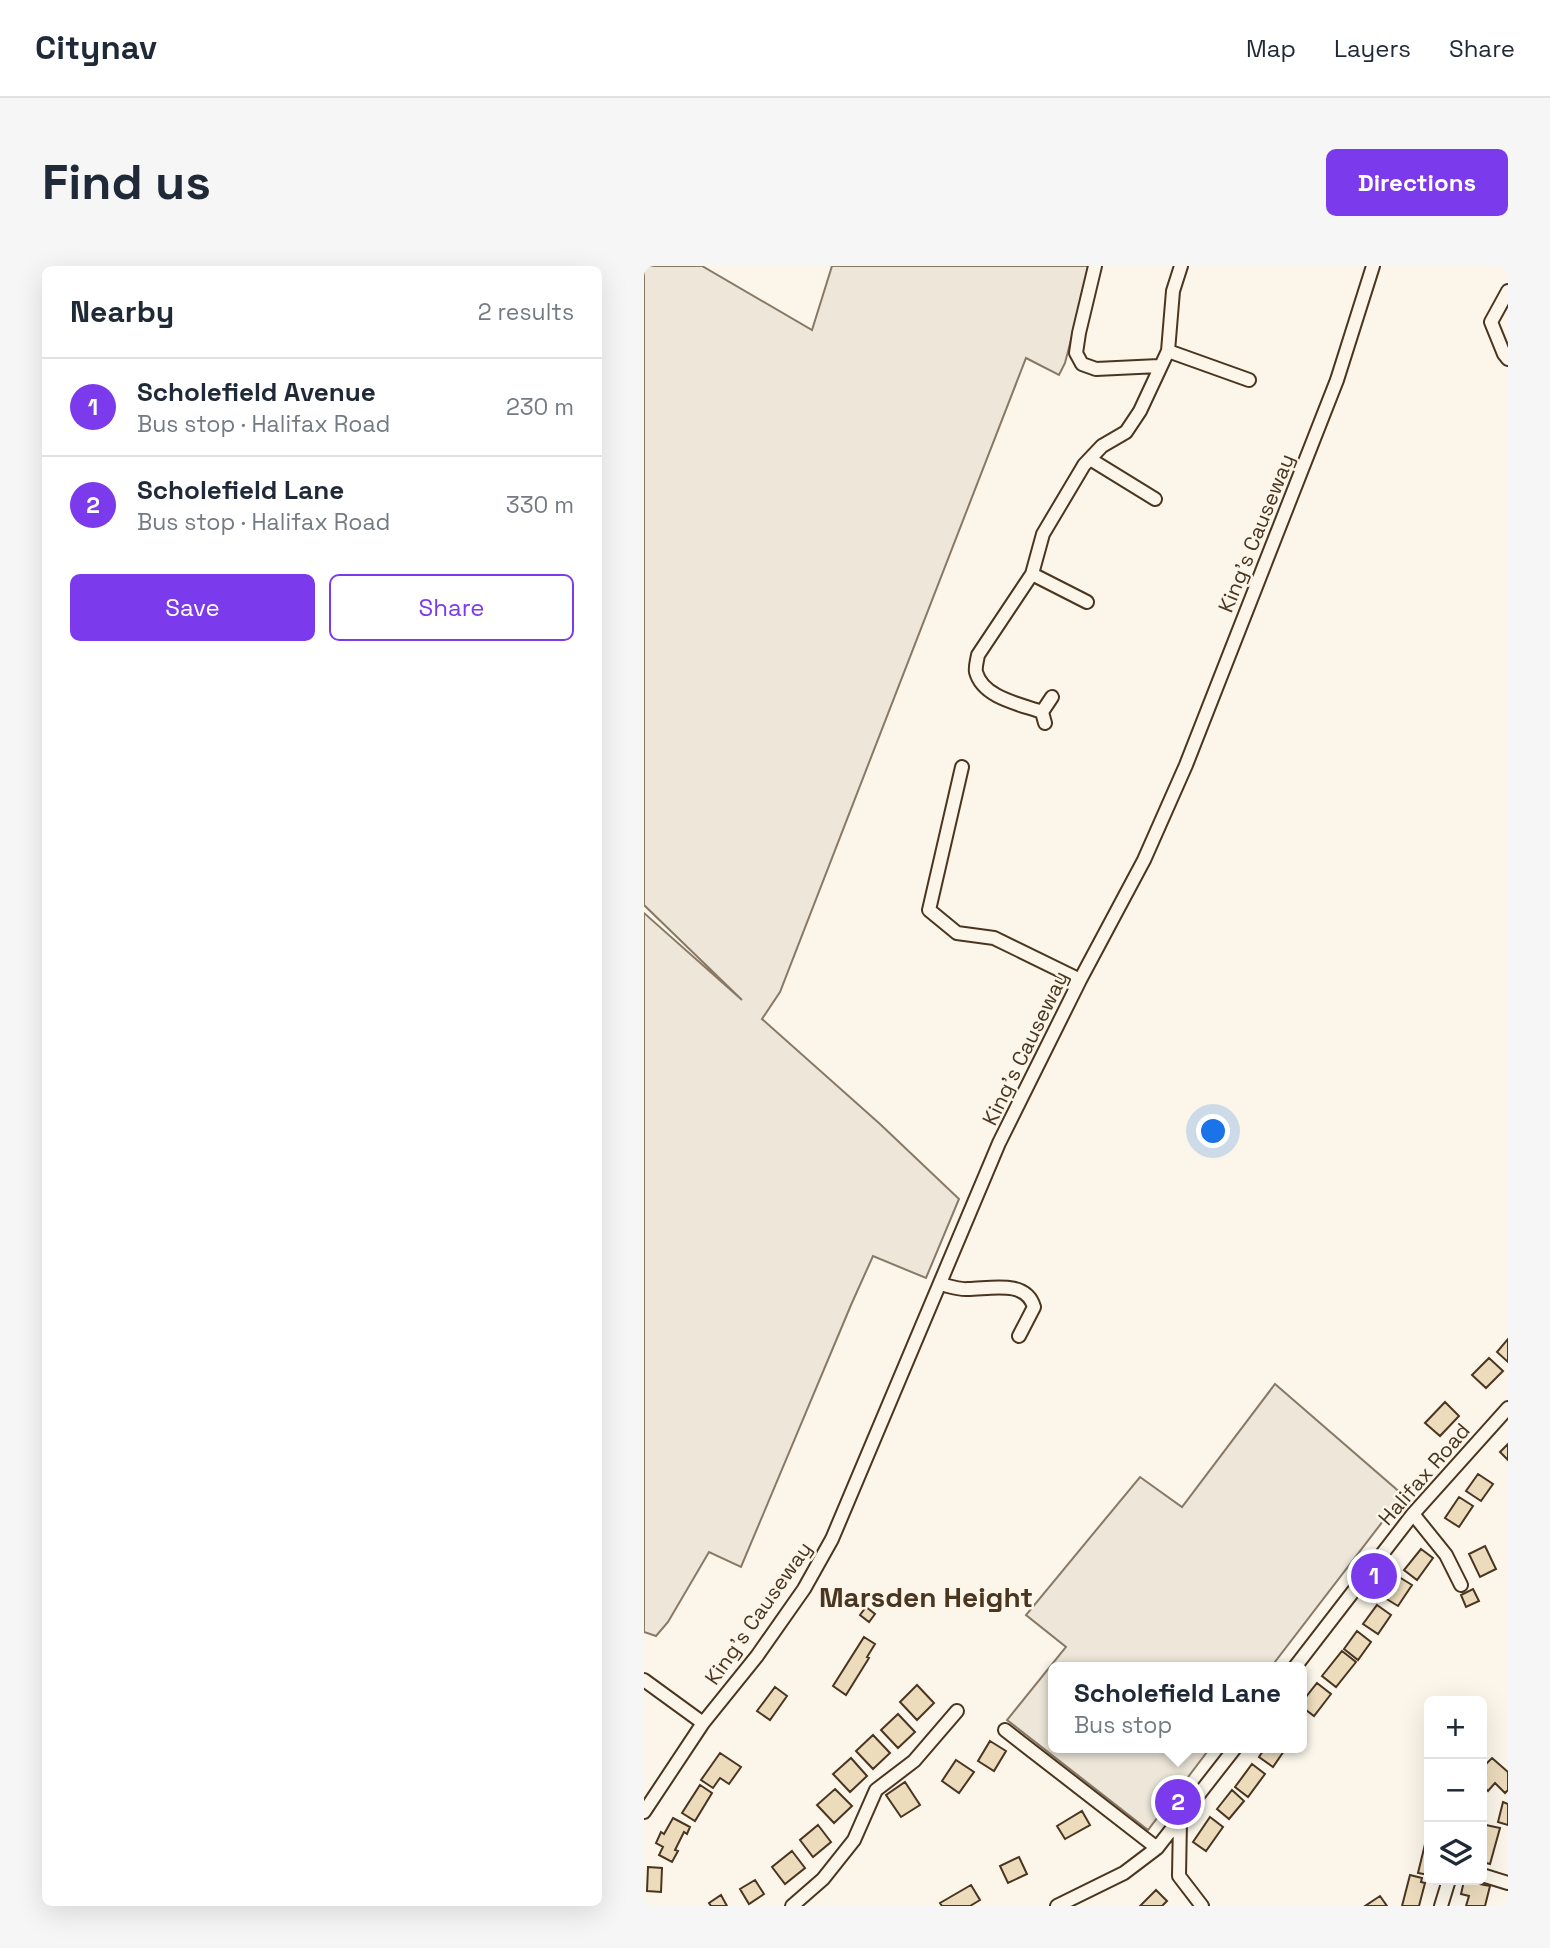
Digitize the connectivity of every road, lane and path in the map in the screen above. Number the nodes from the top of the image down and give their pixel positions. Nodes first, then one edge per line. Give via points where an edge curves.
1 (1095, 266) edge
2 (1181, 266) edge
3 (1373, 266) edge
4 (1508, 290) edge
5 (1168, 351) junction
6 (1508, 359) edge
7 (1159, 366) junction
8 (1249, 380) dead end
9 (1090, 459) junction
10 (1155, 499) dead end
11 (1032, 574) junction
12 (1087, 602) dead end
13 (1052, 697) dead end
14 (962, 767) dead end
15 (1080, 980) junction
16 (940, 1284) junction
17 (1019, 1336) dead end
18 (1508, 1408) edge
19 (1413, 1514) junction
20 (1461, 1586) dead end
21 (1299, 1662) edge
22 (644, 1680) edge
23 (957, 1711) dead end
24 (703, 1723) junction
25 (1005, 1730) dead end
26 (1231, 1753) edge
27 (644, 1812) edge
28 (1180, 1820) junction
29 (1157, 1848) junction
30 (1487, 1877) edge
31 (1508, 1883) edge
32 (1447, 1885) edge
33 (792, 1906) edge
34 (1057, 1906) edge
35 (1202, 1906) edge
36 (1441, 1906) edge

1 - 7 street via 1076,353 1082,364 1096,369
2 - 5 street via 1173,291
3 - 15 street, King's Causeway via 1337,380 1186,765 1144,860
4 - 6 street via 1491,322
5 - 7 street
5 - 8 street
7 - 9 street via 1126,432
9 - 10 street
9 - 11 street via 1043,534
11 - 12 street
11 - 13 street via 978,655 975,671 997,696 1043,718
14 - 15 street via 929,910 957,933 995,938
15 - 16 street, King's Causeway via 999,1143
16 - 17 street via 965,1290 998,1286 1020,1291 1032,1299 1034,1307
16 - 24 street, King's Causeway via 832,1539 804,1589
18 - 19 street, Halifax Road
19 - 20 street via 1446,1555
19 - 21 street, Halifax Road
22 - 24 street
23 - 33 street via 914,1761 876,1790 854,1840
24 - 27 street, King's Causeway
25 - 29 street
26 - 28 street
28 - 29 street
28 - 35 street via 1179,1876
29 - 34 street via 1124,1873
30 - 31 street
32 - 36 street

